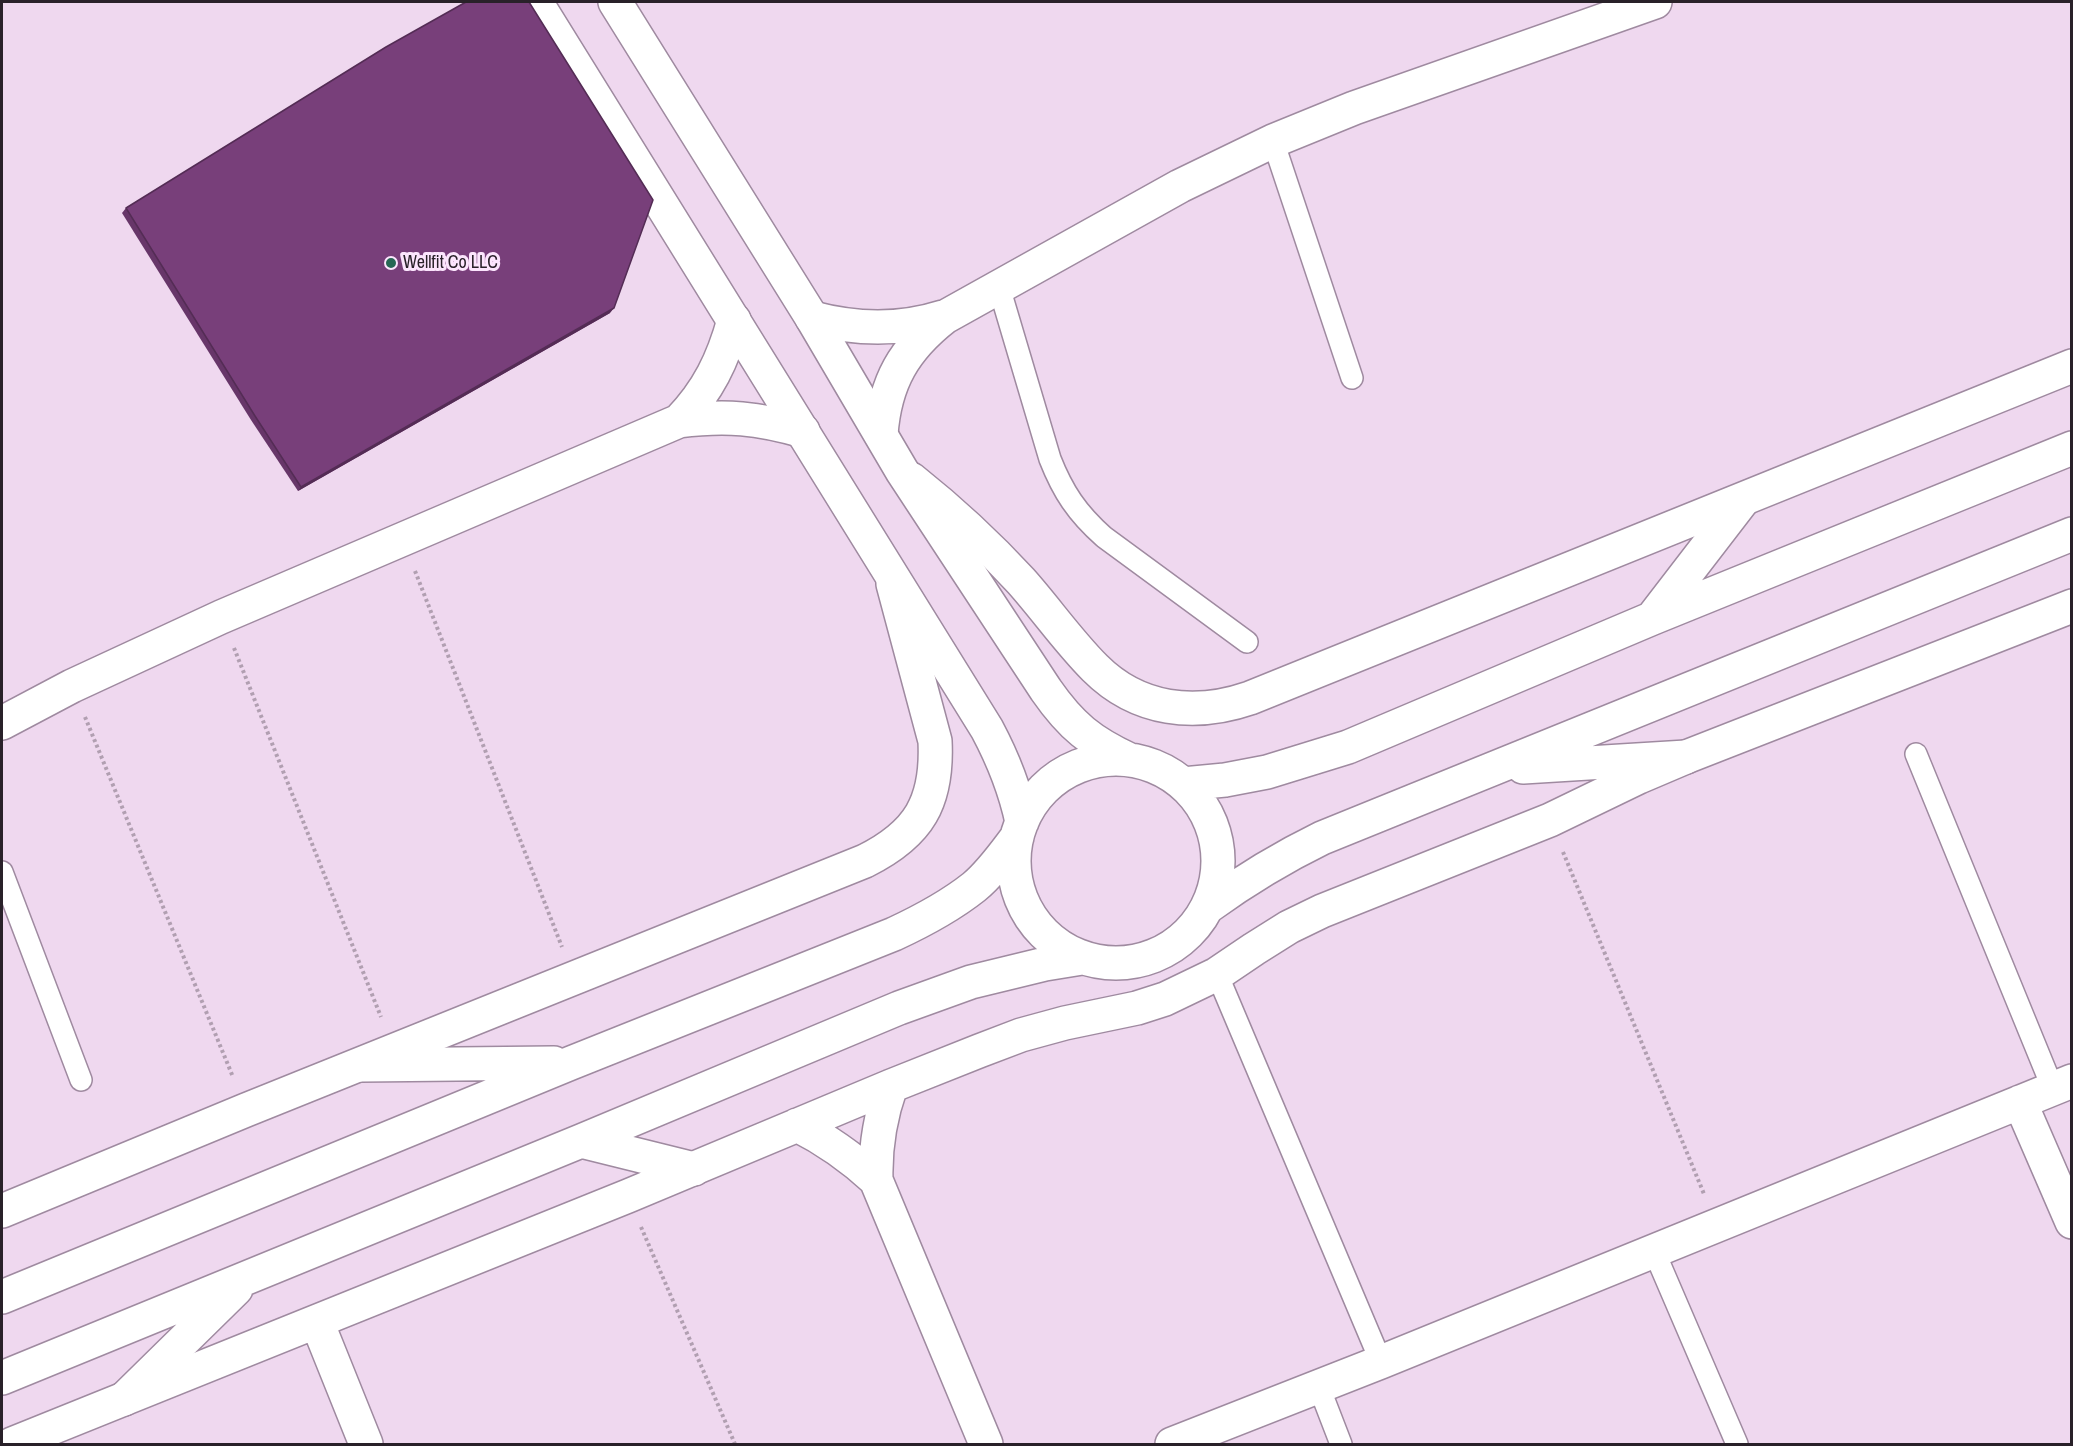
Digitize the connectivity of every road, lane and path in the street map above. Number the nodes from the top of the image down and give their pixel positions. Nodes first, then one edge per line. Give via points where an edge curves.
1 (536, 2) edge
2 (615, 2) edge
3 (1655, 2) edge
4 (1273, 141) junction
5 (999, 287) junction
6 (945, 317) junction
7 (812, 318) junction
8 (734, 320) junction
9 (2072, 366) edge
10 (1352, 378) dead end
11 (679, 420) junction
12 (803, 431) junction
13 (880, 434) junction
14 (2072, 448) edge
15 (902, 471) junction
16 (1743, 500) junction
17 (2072, 534) edge
18 (402, 539) junction
19 (890, 571) junction
20 (2072, 606) edge
21 (221, 617) junction
22 (1653, 618) junction
23 (1247, 642) dead end
24 (72, 686) junction
25 (2, 723) edge
26 (1916, 754) dead end
27 (1686, 757) junction
28 (1130, 760) junction
29 (1497, 768) junction
30 (1183, 784) junction
31 (1550, 820) junction
32 (1020, 830) junction
33 (2, 872) edge
34 (1209, 906) junction
35 (1082, 958) junction
36 (1217, 974) junction
37 (574, 978) junction
38 (395, 1051) junction
39 (571, 1063) junction
40 (361, 1065) junction
41 (81, 1080) dead end
42 (2062, 1085) edge
43 (891, 1086) junction
44 (2020, 1102) junction
45 (246, 1110) junction
46 (797, 1125) junction
47 (581, 1141) junction
48 (694, 1169) junction
49 (876, 1180) junction
50 (628, 1196) junction
51 (2, 1211) edge
52 (2072, 1222) edge
53 (1716, 1225) junction
54 (1654, 1251) junction
55 (248, 1278) junction
56 (2, 1297) edge
57 (317, 1322) junction
58 (1381, 1362) junction
59 (2, 1378) edge
60 (1319, 1387) junction
61 (124, 1399) junction
62 (12, 1444) edge
63 (366, 1444) edge
64 (735, 1444) edge
65 (986, 1444) edge
66 (1172, 1444) edge
67 (1341, 1444) edge
68 (1737, 1444) edge

1 - 8 street
2 - 7 street
3 - 4 street via 1354,108
4 - 5 street via 1180,186
4 - 10 lane
5 - 6 street
5 - 23 lane via 1050,459 1071,502 1104,537
6 - 7 street via 907,326 869,328
6 - 13 street via 919,339 898,368 886,400
7 - 13 street
8 - 11 street via 720,364 695,404
8 - 12 street
9 - 16 street
11 - 12 street via 729,417
11 - 18 street
12 - 19 street
13 - 15 street
14 - 22 street
15 - 16 street via 985,543 1095,668 1134,696 1180,709 1227,706 1250,698
15 - 28 street via 1062,713 1090,738
16 - 22 street
17 - 29 street
18 - 21 street
18 - 37 path
19 - 32 street via 999,752 1017,798
19 - 37 street via 935,741 932,791 907,834 865,861
20 - 27 street
21 - 24 street
21 - 38 path
22 - 30 street via 1348,747 1267,772
24 - 25 street
24 - 45 path
26 - 42 lane
27 - 29 street
27 - 31 street
28 - 30 street via 1158,768
28 - 32 street via 1103,760 1077,767 1054,780 1035,799
29 - 34 street via 1322,838 1244,880
30 - 34 street via 1201,804 1213,828 1218,863
31 - 36 street via 1322,910
31 - 53 path
32 - 35 street via 1014,867 1021,896 1035,923 1056,944
32 - 39 street via 998,863 975,886 923,921
33 - 41 lane
34 - 35 street via 1192,931 1169,950 1141,961 1111,964
35 - 47 street via 1007,973 934,994
36 - 43 street via 1165,999 1021,1035
36 - 58 lane
37 - 38 street
38 - 40 street
39 - 40 street
39 - 56 street
40 - 45 street
42 - 44 street
43 - 46 street
43 - 49 street via 877,1132
44 - 52 street
44 - 53 street
45 - 51 street
46 - 48 street
46 - 49 street via 839,1149
47 - 48 street
47 - 55 street
48 - 50 street
49 - 65 street
50 - 57 street
50 - 64 path
53 - 54 street
54 - 58 street
54 - 68 lane
55 - 59 street
55 - 61 street
57 - 61 street
57 - 63 street
58 - 60 street
60 - 66 street
60 - 67 lane
61 - 62 street

